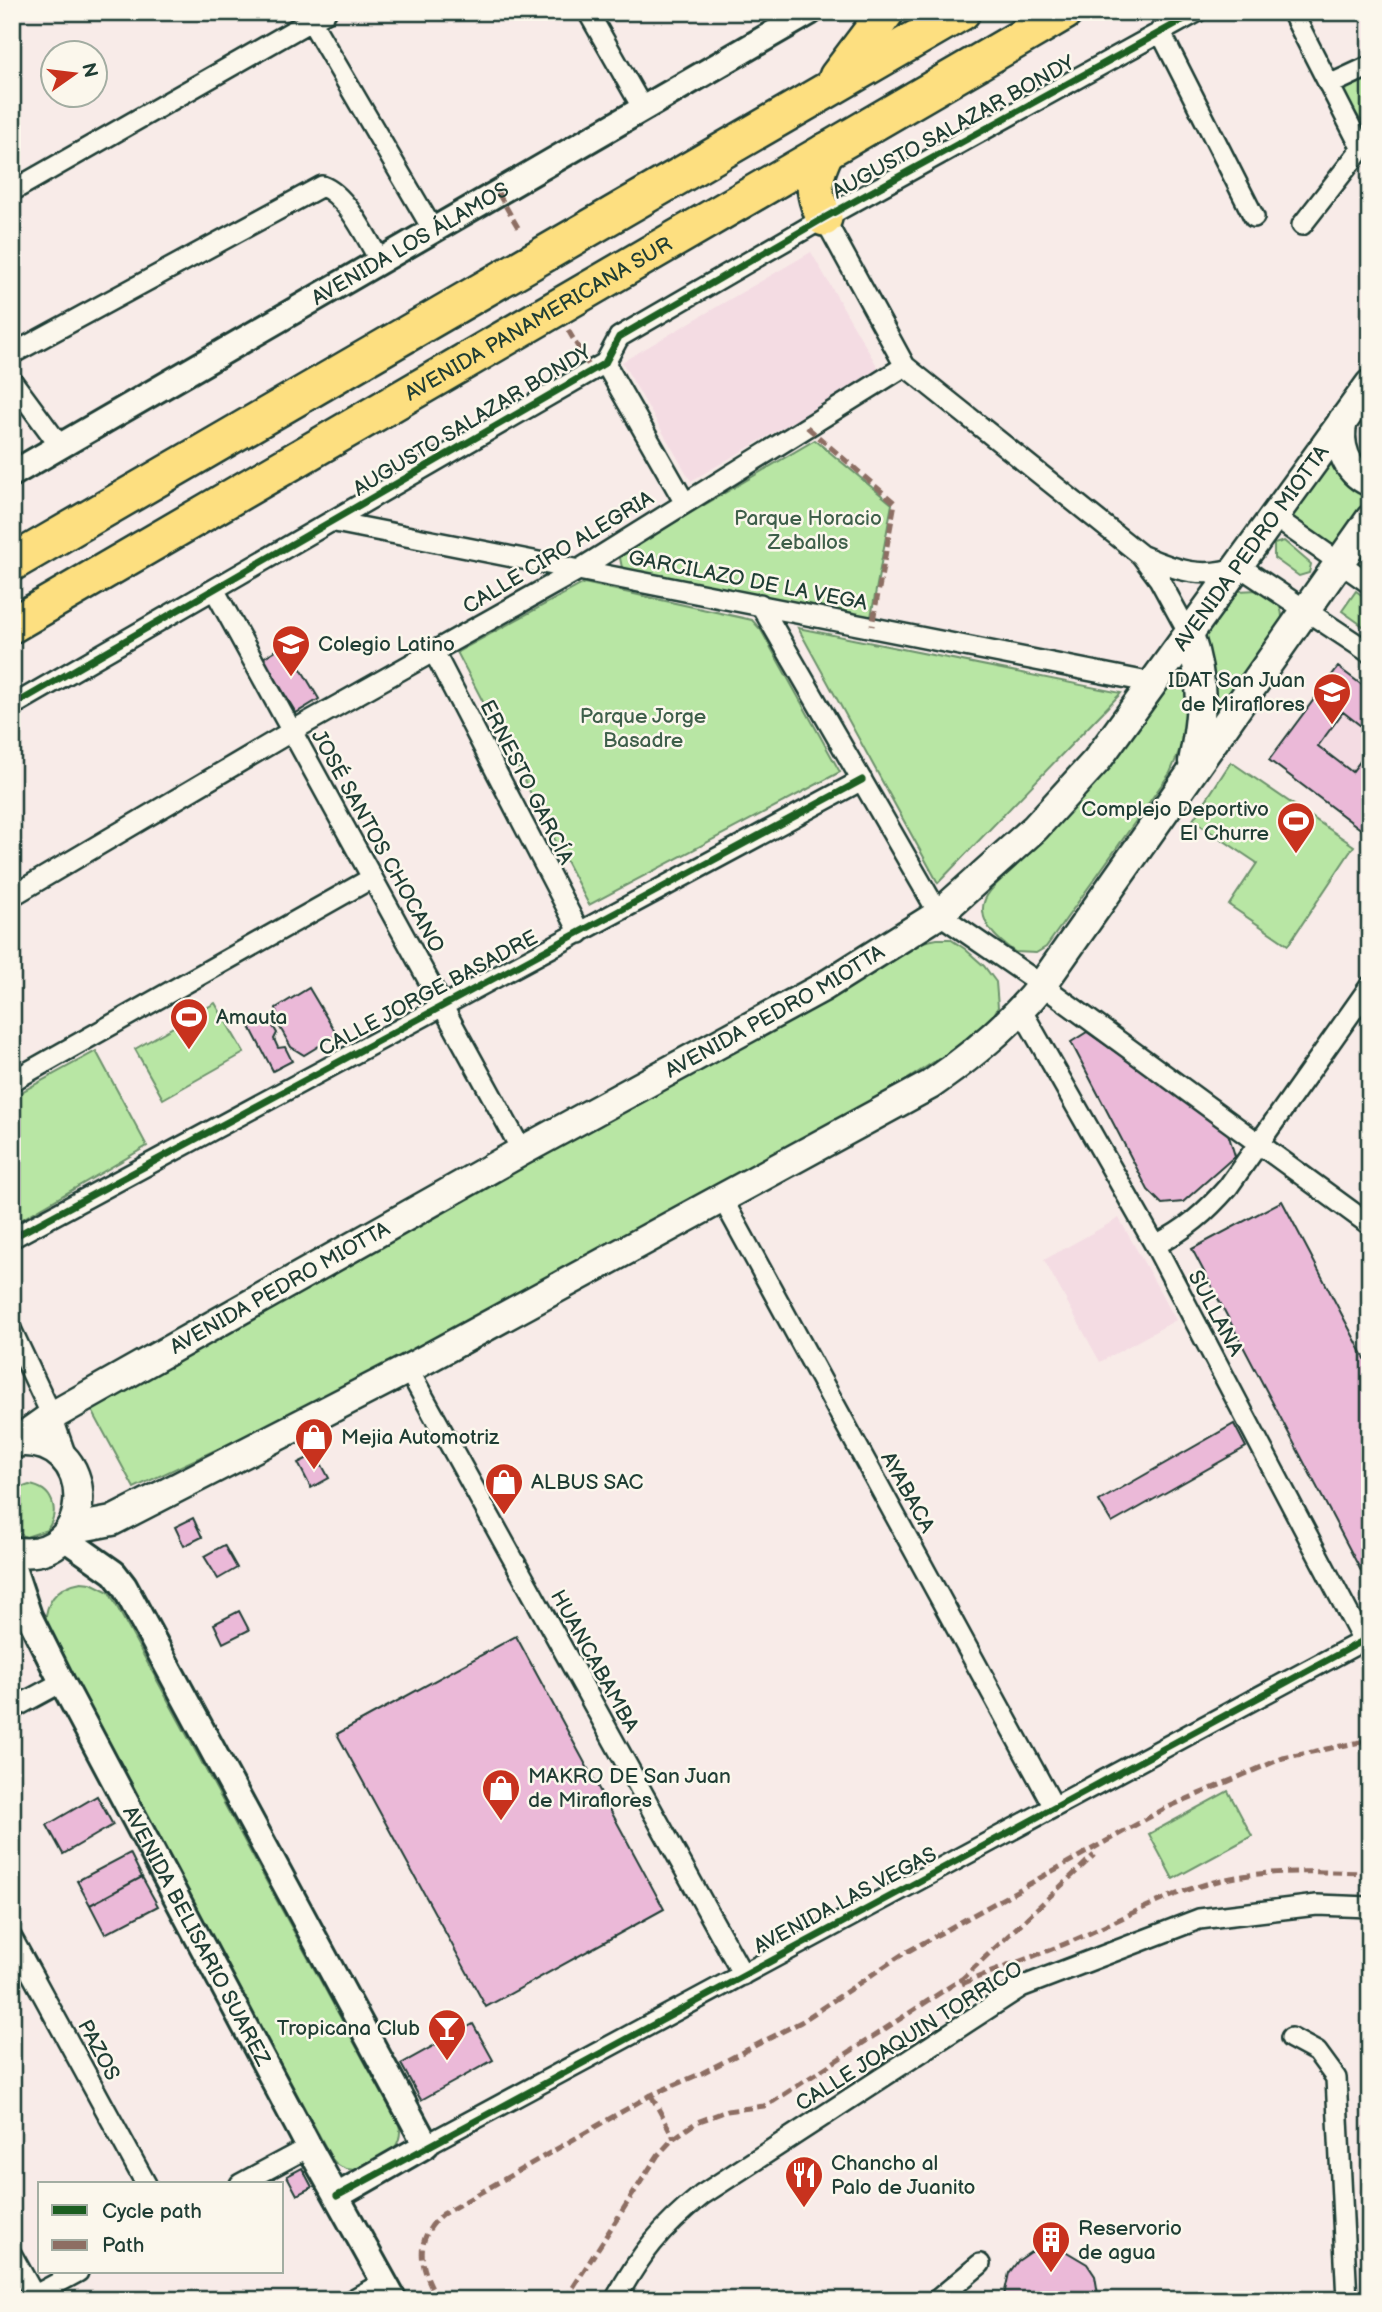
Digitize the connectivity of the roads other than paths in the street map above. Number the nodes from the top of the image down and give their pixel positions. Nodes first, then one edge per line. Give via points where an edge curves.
1 (588, 12) edge
2 (810, 12) edge
3 (886, 12) edge
4 (962, 12) edge
5 (1065, 12) edge
6 (1197, 12) edge
7 (1292, 12) edge
8 (318, 17) edge
9 (925, 26) edge
10 (1160, 31) junction
11 (1370, 66) edge
12 (1329, 85) junction
13 (824, 93) junction
14 (642, 107) junction
15 (1366, 143) edge
16 (826, 151) junction
17 (12, 191) edge
18 (1254, 217) dead end
19 (824, 218) junction
20 (1302, 226) dead end
21 (433, 230) junction
22 (380, 261) junction
23 (12, 354) edge
24 (605, 363) junction
25 (905, 366) junction
26 (12, 382) edge
27 (1370, 384) edge
28 (1343, 420) junction
29 (60, 446) junction
30 (12, 474) edge
31 (1370, 482) edge
32 (685, 503) junction
33 (1273, 516) junction
34 (88, 519) junction
35 (1370, 519) edge
36 (335, 522) junction
37 (12, 535) edge
38 (1141, 555) junction
39 (1339, 562) junction
40 (12, 563) edge
41 (1239, 566) junction
42 (575, 572) junction
43 (1370, 584) edge
44 (215, 591) junction
45 (760, 604) junction
46 (1306, 608) junction
47 (12, 625) edge
48 (1189, 634) junction
49 (434, 652) junction
50 (1370, 653) edge
51 (1153, 683) junction
52 (12, 706) edge
53 (292, 731) junction
54 (1191, 772) junction
55 (862, 780) junction
56 (372, 878) junction
57 (12, 896) edge
58 (939, 914) junction
59 (580, 933) junction
60 (1042, 985) junction
61 (1370, 986) edge
62 (442, 1004) junction
63 (1022, 1011) junction
64 (12, 1081) edge
65 (1259, 1144) junction
66 (522, 1151) junction
67 (722, 1198) junction
68 (1370, 1225) edge
69 (12, 1238) edge
70 (1155, 1245) junction
71 (12, 1331) edge
72 (408, 1369) junction
73 (52, 1416) junction
74 (13, 1443) edge
75 (68, 1463) junction
76 (67, 1533) junction
77 (12, 1551) edge
78 (12, 1565) edge
79 (1366, 1639) edge
80 (62, 1682) junction
81 (12, 1709) edge
82 (1055, 1807) junction
83 (1370, 1908) edge
84 (12, 1938) edge
85 (743, 1975) junction
86 (1290, 2038) dead end
87 (426, 2145) junction
88 (309, 2147) junction
89 (145, 2182) edge
90 (244, 2182) edge
91 (337, 2196) junction
92 (12, 2255) edge
93 (980, 2264) dead end
94 (74, 2274) edge
95 (389, 2291) edge
96 (30, 2297) edge
97 (352, 2300) edge
98 (615, 2300) edge
99 (937, 2300) edge
100 (1347, 2300) edge

1 - 14 street
2 - 14 street, AVENIDA LOS ÁLAMOS
3 - 13 highway
4 - 9 highway
5 - 16 highway, AVENIDA PANAMERICANA SUR
6 - 10 street, AUGUSTO SALAZAR BONDY
7 - 12 street
8 - 17 street
8 - 21 street
9 - 13 highway
10 - 18 street
10 - 19 street, AUGUSTO SALAZAR BONDY
11 - 12 street
12 - 15 street
13 - 34 highway
14 - 21 street, AVENIDA LOS ÁLAMOS
15 - 20 street
16 - 19 highway via 814,182
16 - 47 highway, AVENIDA PANAMERICANA SUR
19 - 24 street, AUGUSTO SALAZAR BONDY via 619,337
19 - 25 street
21 - 22 street, AVENIDA LOS ÁLAMOS
22 - 23 street via 356,220 331,189 322,186
22 - 29 street, AVENIDA LOS ÁLAMOS
24 - 32 street
24 - 36 street, AUGUSTO SALAZAR BONDY
25 - 32 street, CALLE CIRO ALEGRIA
25 - 38 street
26 - 29 street
27 - 28 main road, AVENIDA PEDRO MIOTTA
28 - 31 main road via 1339,437 1345,456
28 - 33 main road, AVENIDA PEDRO MIOTTA
29 - 30 street, AVENIDA LOS ÁLAMOS
32 - 42 street, CALLE CIRO ALEGRIA
33 - 39 street
33 - 41 main road, AVENIDA PEDRO MIOTTA
34 - 37 highway
34 - 40 highway
35 - 39 main road
36 - 42 street, GARCILAZO DE LA VEGA
36 - 44 street, AUGUSTO SALAZAR BONDY
38 - 41 street via 1187,572 1222,573
38 - 48 street
39 - 43 street
39 - 46 main road
41 - 46 street
41 - 48 main road, AVENIDA PEDRO MIOTTA
42 - 45 street, GARCILAZO DE LA VEGA
42 - 49 street, CALLE CIRO ALEGRIA
44 - 52 street, AUGUSTO SALAZAR BONDY
44 - 53 street, JOSÉ SANTOS CHOCANO
45 - 51 street, GARCILAZO DE LA VEGA
45 - 55 street
46 - 50 street
46 - 54 main road
48 - 51 main road, AVENIDA PEDRO MIOTTA
48 - 54 main road via 1202,689
49 - 53 street, CALLE CIRO ALEGRIA
49 - 59 street, ERNESTO GARCÍA
51 - 58 main road, AVENIDA PEDRO MIOTTA via 1097,760 1035,828
53 - 56 street, JOSÉ SANTOS CHOCANO
53 - 57 street, CALLE CIRO ALEGRIA
54 - 60 main road
55 - 58 street
55 - 59 street, CALLE JORGE BASADRE
56 - 62 street, JOSÉ SANTOS CHOCANO
56 - 64 street
58 - 60 street
58 - 66 main road, AVENIDA PEDRO MIOTTA via 823,987
59 - 62 street, CALLE JORGE BASADRE
60 - 63 main road
60 - 65 street
61 - 65 street
62 - 66 street, JOSÉ SANTOS CHOCANO
62 - 69 street, CALLE JORGE BASADRE
63 - 67 main road via 975,1054 930,1085
63 - 70 street, SULLANA
65 - 68 street
65 - 70 street via 1204,1214 1181,1233
66 - 73 main road, AVENIDA PEDRO MIOTTA
67 - 72 main road
67 - 82 street, AYABACA
70 - 79 street, SULLANA
71 - 73 street
72 - 76 main road via 112,1521
72 - 85 street, HUANCABAMBA
73 - 74 main road, AVENIDA PEDRO MIOTTA
73 - 75 street
74 - 75 main road via 44,1445
75 - 76 main road via 80,1496 78,1514
76 - 77 main road via 43,1549
76 - 87 street via 124,1586
78 - 80 street, AVENIDA BELISARIO SUAREZ via 29,1616
79 - 82 street, AVENIDA LAS VEGAS
80 - 81 street
80 - 88 street, AVENIDA BELISARIO SUAREZ
82 - 85 street, AVENIDA LAS VEGAS
83 - 98 street, CALLE JOAQUIN TORRICO via 1317,1905 1199,1919 1021,1987 702,2195 640,2254
84 - 89 street, PAZOS
85 - 87 street, AVENIDA LAS VEGAS
86 - 100 street via 1317,2052 1336,2078
87 - 91 street, AVENIDA LAS VEGAS
88 - 90 street
88 - 91 street, AVENIDA BELISARIO SUAREZ
91 - 95 street, AVENIDA BELISARIO SUAREZ
92 - 96 street
93 - 99 street
94 - 96 street
95 - 97 street

